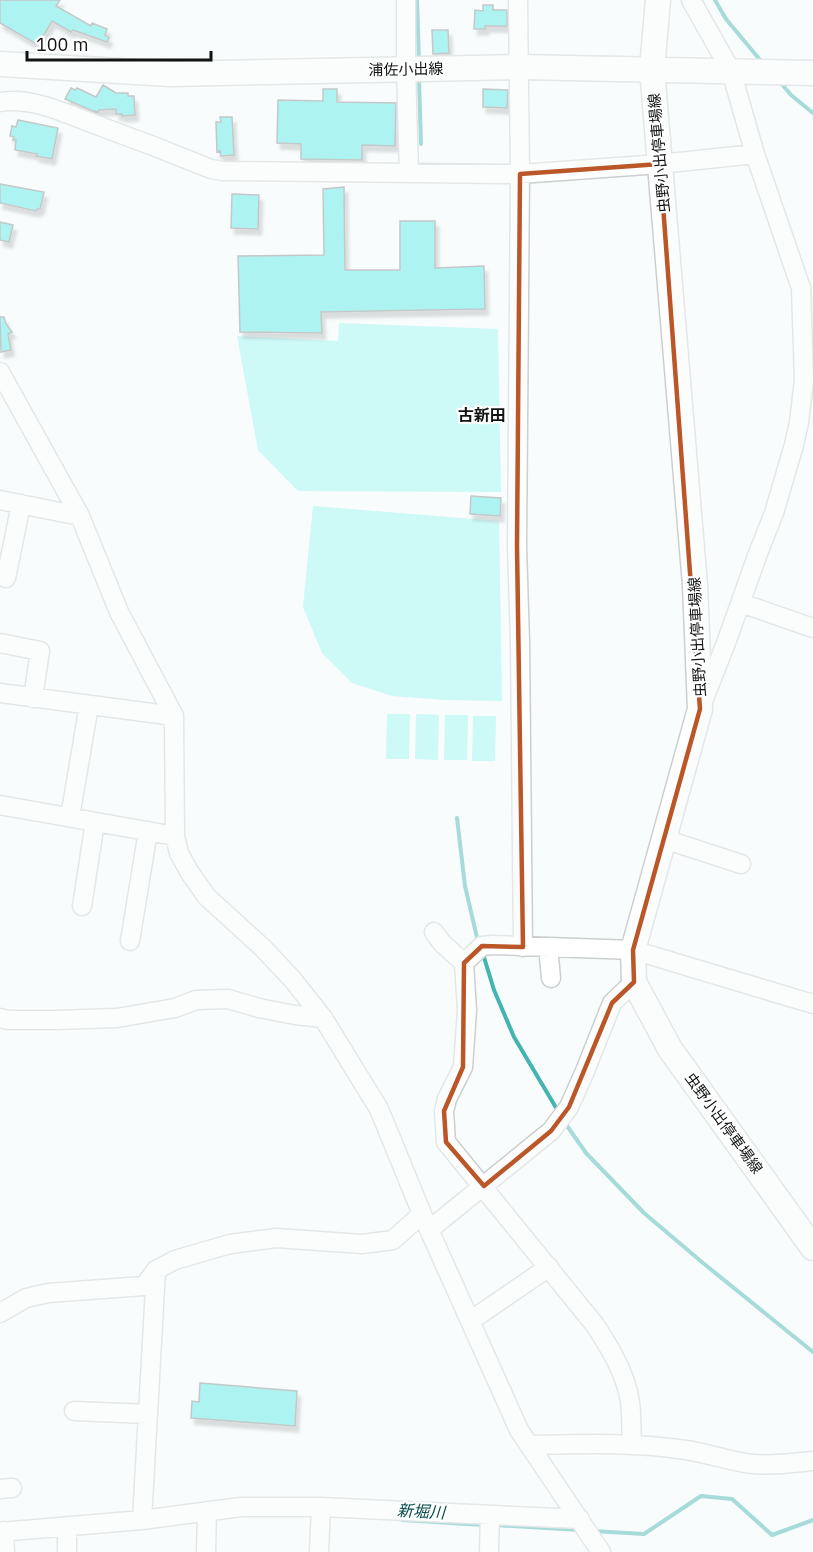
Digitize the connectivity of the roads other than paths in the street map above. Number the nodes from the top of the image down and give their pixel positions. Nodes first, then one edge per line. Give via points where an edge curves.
1 (406, 0) edge
2 (518, 0) edge
3 (658, 0) edge
4 (691, 0) edge
5 (0, 64) edge
6 (519, 67) junction
7 (414, 68) junction
8 (652, 69) junction
9 (731, 71) junction
10 (813, 73) edge
11 (0, 102) edge
12 (755, 154) junction
13 (660, 164) junction
14 (409, 173) junction
15 (520, 174) junction
16 (0, 372) edge
17 (0, 500) edge
18 (21, 504) junction
19 (80, 516) junction
20 (6, 578) dead end
21 (741, 603) junction
22 (813, 628) edge
23 (0, 643) edge
24 (0, 693) edge
25 (33, 698) junction
26 (89, 705) junction
27 (700, 709) junction
28 (174, 716) junction
29 (0, 805) edge
30 (70, 817) junction
31 (96, 822) junction
32 (148, 831) junction
33 (175, 837) junction
34 (664, 839) junction
35 (741, 864) dead end
36 (82, 906) dead end
37 (434, 932) dead end
38 (130, 941) dead end
39 (523, 946) junction
40 (548, 947) junction
41 (633, 950) junction
42 (474, 954) junction
43 (551, 978) dead end
44 (634, 982) junction
45 (813, 1004) edge
46 (0, 1018) edge
47 (322, 1018) junction
48 (484, 1186) junction
49 (425, 1222) junction
50 (813, 1248) edge
51 (549, 1267) junction
52 (156, 1270) junction
53 (0, 1312) edge
54 (470, 1322) junction
55 (74, 1411) dead end
56 (148, 1414) junction
57 (529, 1445) junction
58 (632, 1445) junction
59 (813, 1461) edge
60 (321, 1507) junction
61 (207, 1512) junction
62 (490, 1515) junction
63 (580, 1519) junction
64 (142, 1520) junction
65 (67, 1526) junction
66 (2, 1532) edge
67 (5, 1552) edge
68 (67, 1552) edge
69 (206, 1552) edge
70 (319, 1552) edge
71 (489, 1552) edge
72 (601, 1552) edge

1 - 7 street
2 - 6 street
3 - 8 main road, 虫野小出停車場線
4 - 9 street
5 - 7 main road, 浦佐小出線 via 170,74
6 - 7 main road, 浦佐小出線
6 - 8 main road, 浦佐小出線
6 - 15 street
7 - 14 street
8 - 9 main road, 浦佐小出線
8 - 13 main road, 虫野小出停車場線
9 - 10 main road, 浦佐小出線
9 - 12 street
11 - 14 street via 46,106 211,169
12 - 13 street
12 - 21 street via 801,288 804,380 794,445
13 - 15 street
13 - 27 main road, 虫野小出停車場線 via 695,585
14 - 15 street
15 - 39 street via 517,546
16 - 19 street
17 - 18 street
18 - 19 street
18 - 20 street
19 - 28 street via 119,612
21 - 22 street
21 - 27 street
23 - 25 street via 40,651
24 - 25 street
25 - 26 street
26 - 28 street
26 - 30 street
27 - 34 main road, 虫野小出停車場線
28 - 33 street
29 - 30 street
30 - 31 street
31 - 32 street
31 - 36 street
32 - 33 street
32 - 38 street
33 - 47 street via 179,853 207,897 263,948
34 - 35 street
34 - 41 main road, 虫野小出停車場線
37 - 42 street via 442,943
39 - 40 street
39 - 42 street via 493,945
40 - 41 street
40 - 43 street
41 - 44 main road, 虫野小出停車場線
41 - 45 street
42 - 48 street via 463,1067 444,1111 446,1142
44 - 48 street via 612,1004 585,1071 551,1131
44 - 50 main road, 虫野小出停車場線 via 670,1049
46 - 47 street via 117,1018 175,1008 196,1000 228,999
47 - 49 street via 379,1109
48 - 49 street
48 - 51 street
49 - 52 street via 393,1239 362,1244 276,1238 230,1244 175,1260
49 - 54 street
51 - 54 street
51 - 58 street via 595,1325 624,1378 630,1402
52 - 53 street via 144,1286 48,1293 26,1298
52 - 56 street
54 - 57 street
55 - 56 street
56 - 64 street
57 - 58 street
57 - 63 street
58 - 59 street via 685,1450 751,1464
60 - 61 street via 241,1507
60 - 62 street
60 - 70 street
61 - 64 street
61 - 69 street
62 - 63 street
62 - 71 street
63 - 72 street
64 - 65 street
65 - 66 street
65 - 68 street
66 - 67 street

